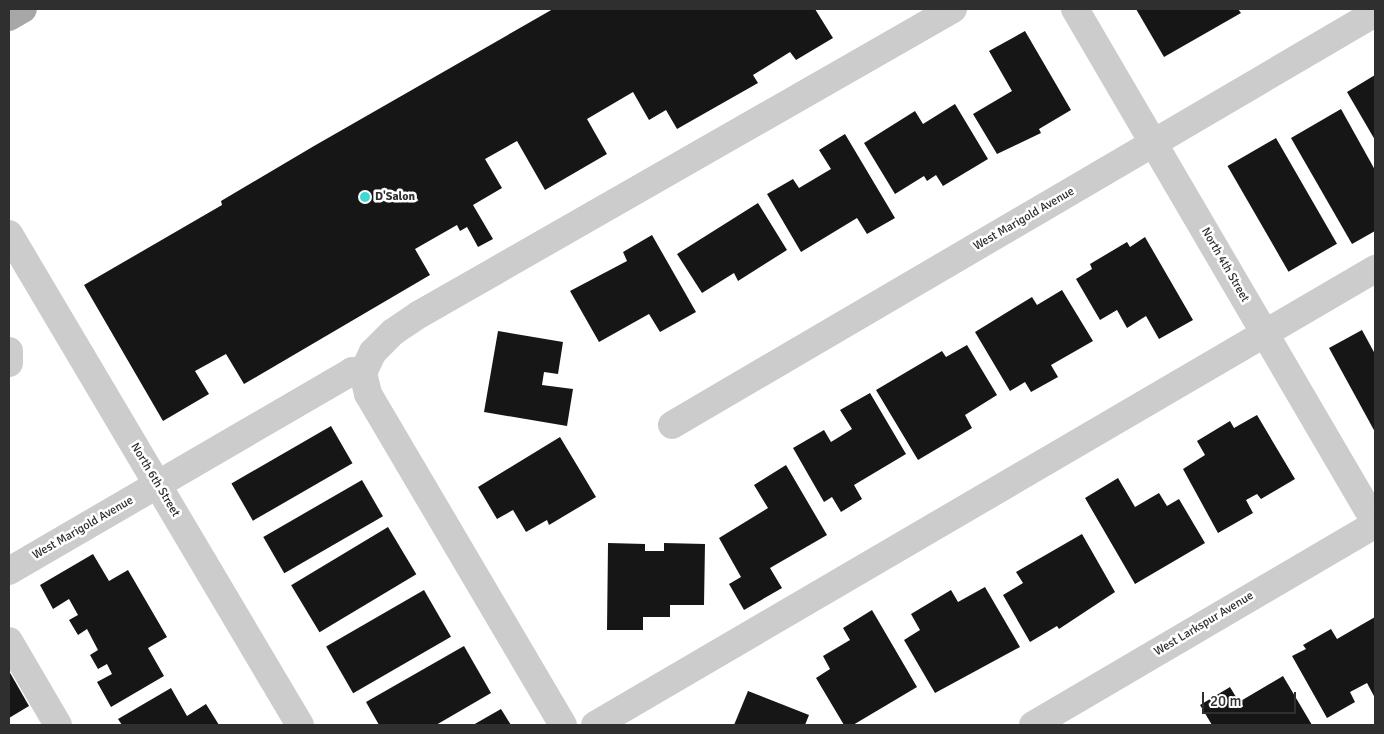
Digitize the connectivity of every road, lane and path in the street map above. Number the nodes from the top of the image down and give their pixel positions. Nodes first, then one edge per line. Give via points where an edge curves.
1 (24, 9) edge
2 (953, 9) edge
3 (1075, 9) edge
4 (1375, 13) edge
5 (9, 17) edge
6 (1154, 143) junction
7 (9, 234) edge
8 (1375, 269) edge
9 (1264, 333) junction
10 (9, 351) edge
11 (9, 363) edge
12 (363, 373) junction
13 (672, 425) dead end
14 (158, 484) junction
15 (1375, 523) edge
16 (9, 571) edge
17 (9, 641) edge
18 (58, 725) edge
19 (300, 725) edge
20 (563, 725) edge
21 (595, 725) edge
22 (1033, 725) edge

1 - 5 main road
2 - 12 street via 420,314 393,332 373,352
3 - 6 street, North 4th Street
4 - 6 street, West Marigold Avenue
6 - 9 street, North 4th Street
6 - 13 street, West Marigold Avenue
7 - 14 street, North 6th Street
8 - 9 street
9 - 15 street, North 4th Street
9 - 21 street
10 - 11 street
12 - 14 street, West Marigold Avenue via 352,371
12 - 20 street via 368,394
14 - 16 street, West Marigold Avenue
14 - 19 street, North 6th Street
15 - 22 street, West Larkspur Avenue
17 - 18 street

